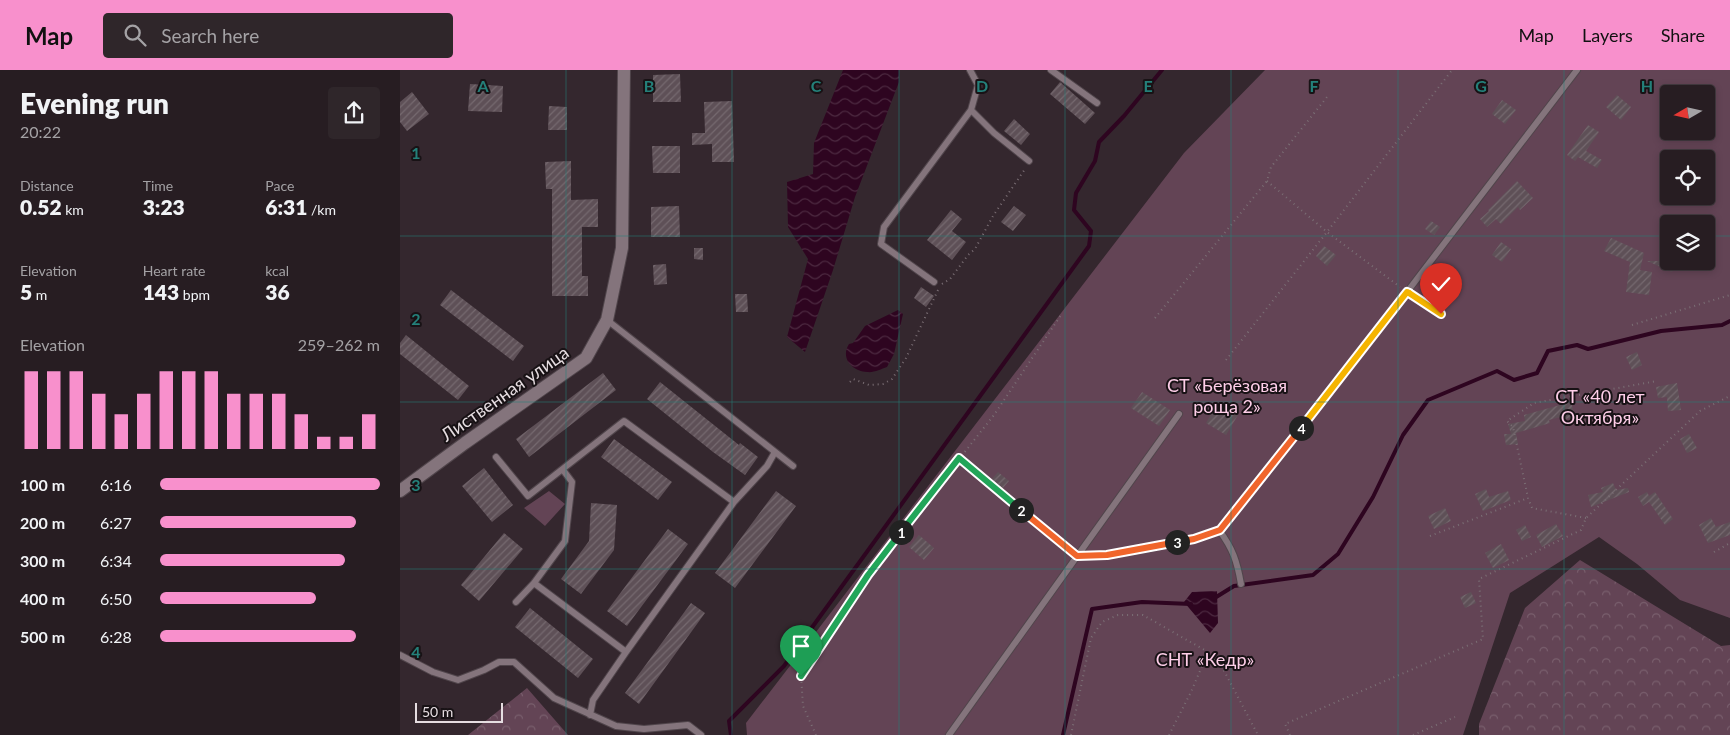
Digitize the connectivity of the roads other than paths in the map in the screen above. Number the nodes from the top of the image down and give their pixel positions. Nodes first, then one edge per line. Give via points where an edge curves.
1 (624, 70) edge
2 (970, 70) edge
3 (1051, 70) edge
4 (1577, 70) edge
5 (1097, 103) dead end
6 (971, 110) junction
7 (1029, 161) road end
8 (934, 282) dead end
9 (607, 320) junction
10 (1179, 414) dead end
11 (775, 452) junction
12 (496, 457) dead end
13 (793, 466) dead end
14 (563, 470) junction
15 (400, 491) edge
16 (734, 502) junction
17 (1220, 530) junction
18 (1077, 556) junction
19 (534, 583) junction
20 (1241, 584) dead end
21 (516, 602) dead end
22 (626, 652) junction
23 (400, 655) edge
24 (590, 715) junction
25 (701, 735) edge
26 (949, 735) edge

1 - 9 street, Лиственная улица via 622,248
2 - 6 lane via 978,85
3 - 5 lane
4 - 17 lane
6 - 7 lane
6 - 8 lane via 884,228 881,244
9 - 11 lane
9 - 15 street, Лиственная улица via 586,358 464,442
10 - 18 lane
11 - 13 lane
11 - 16 lane
12 - 14 lane via 528,496
14 - 16 lane via 624,421
14 - 19 lane via 572,482 565,541
16 - 22 lane
17 - 18 lane via 1194,539 1136,550
17 - 20 lane via 1237,562
18 - 26 lane
19 - 21 lane
19 - 22 lane
22 - 24 lane via 593,700
23 - 24 lane via 433,672 458,680 499,662 514,662 554,698
24 - 25 lane via 616,726 644,729 688,725

